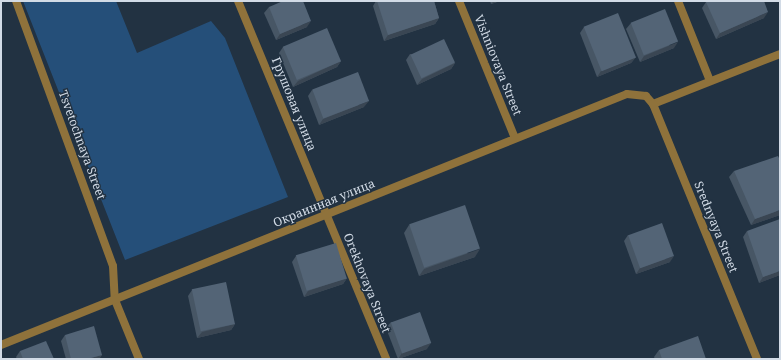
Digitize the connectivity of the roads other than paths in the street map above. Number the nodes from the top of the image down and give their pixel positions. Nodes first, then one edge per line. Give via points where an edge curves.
1 (16, 1) edge
2 (238, 1) edge
3 (459, 1) edge
4 (678, 1) edge
5 (780, 54) edge
6 (710, 82) junction
7 (653, 104) junction
8 (515, 138) junction
9 (327, 215) junction
10 (116, 300) junction
11 (1, 345) edge
12 (139, 359) edge
13 (386, 359) edge
14 (757, 359) edge

1 - 10 street, Tsvetochnaya Street via 114,266
2 - 9 street, Грушовая улица
3 - 8 street, Vishniovaya Street
4 - 6 street
5 - 6 street
6 - 7 street
7 - 8 street, Окраинная улица via 646,96 627,94
7 - 14 street, Srednyaya Street
8 - 9 street, Окраинная улица
9 - 10 street, Окраинная улица
9 - 13 street, Orekhovaya Street
10 - 11 street, Окраинная улица
10 - 12 street

